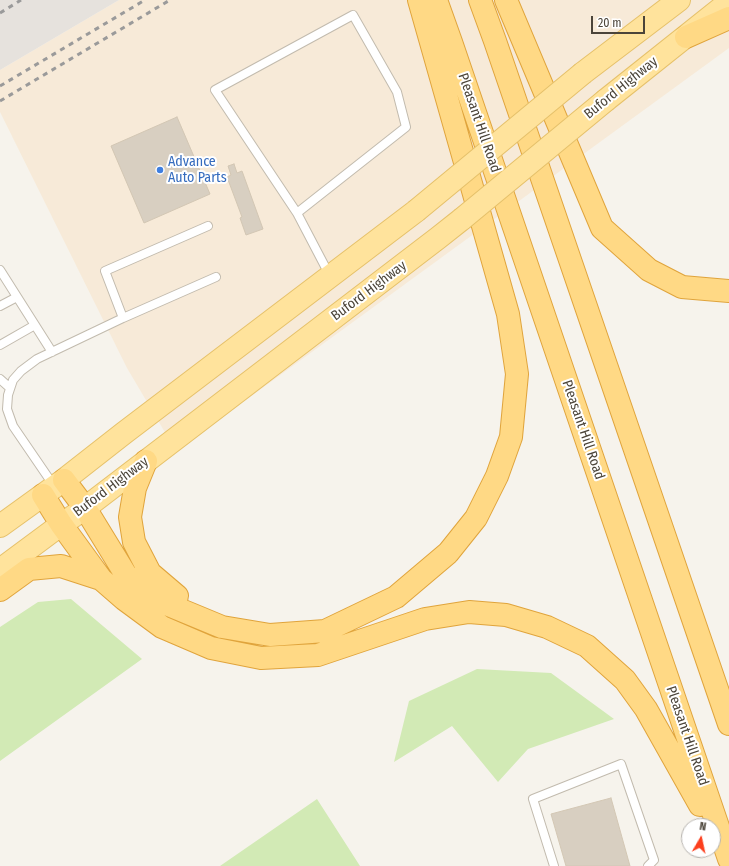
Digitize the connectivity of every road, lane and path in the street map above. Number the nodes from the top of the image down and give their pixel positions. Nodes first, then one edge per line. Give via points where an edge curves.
1 (419, 0) edge
2 (436, 0) edge
3 (480, 0) edge
4 (506, 0) edge
5 (679, 0) edge
6 (729, 2) edge
7 (729, 18) edge
8 (686, 37) junction
9 (297, 213) junction
10 (208, 226) dead end
11 (1, 275) edge
12 (330, 276) junction
13 (216, 277) dead end
14 (729, 292) edge
15 (17, 297) junction
16 (0, 306) edge
17 (123, 318) junction
18 (35, 326) junction
19 (0, 345) edge
20 (52, 352) junction
21 (0, 379) edge
22 (10, 388) junction
23 (146, 461) junction
24 (54, 487) junction
25 (85, 508) junction
26 (61, 524) junction
27 (0, 526) edge
28 (0, 570) edge
29 (101, 579) junction
30 (0, 590) edge
31 (396, 597) junction
32 (729, 724) edge
33 (707, 818) edge
34 (721, 843) edge
35 (728, 856) edge
36 (554, 866) edge
37 (648, 866) edge

1 - 31 highway via 508,314 517,374 510,437 497,476 476,518 448,554
2 - 35 highway, Pleasant Hill Road
3 - 32 highway
4 - 14 highway via 602,228 649,270 676,284 682,287
5 - 12 main road, bridge via 583,73 416,211
6 - 8 main road, Buford Highway
7 - 8 highway
8 - 23 main road, Buford Highway, bridge via 438,238
9 - 9 lane via 406,127 397,92 352,15 215,90
9 - 12 lane
10 - 17 lane via 104,271
11 - 15 lane
12 - 24 main road
13 - 17 lane
15 - 16 lane
15 - 18 lane
17 - 20 lane
18 - 19 lane
18 - 20 lane
20 - 22 lane via 21,370
21 - 22 lane
22 - 24 lane via 8,409 13,426
23 - 25 main road, Buford Highway
23 - 31 highway via 135,488 130,517 134,542 150,573 175,596 226,617 268,623 315,620
24 - 25 highway
24 - 26 highway
24 - 27 main road
25 - 26 main road, Buford Highway
25 - 31 highway via 126,575 164,603 222,627 270,635 325,631
26 - 28 main road, Buford Highway
26 - 29 highway
29 - 30 highway via 61,566 29,569
29 - 33 highway via 162,627 211,648 262,658 318,655 425,619 469,612 506,615 547,627 587,646 625,680 646,709
34 - 35 highway
36 - 37 lane via 532,799 621,764 654,860

